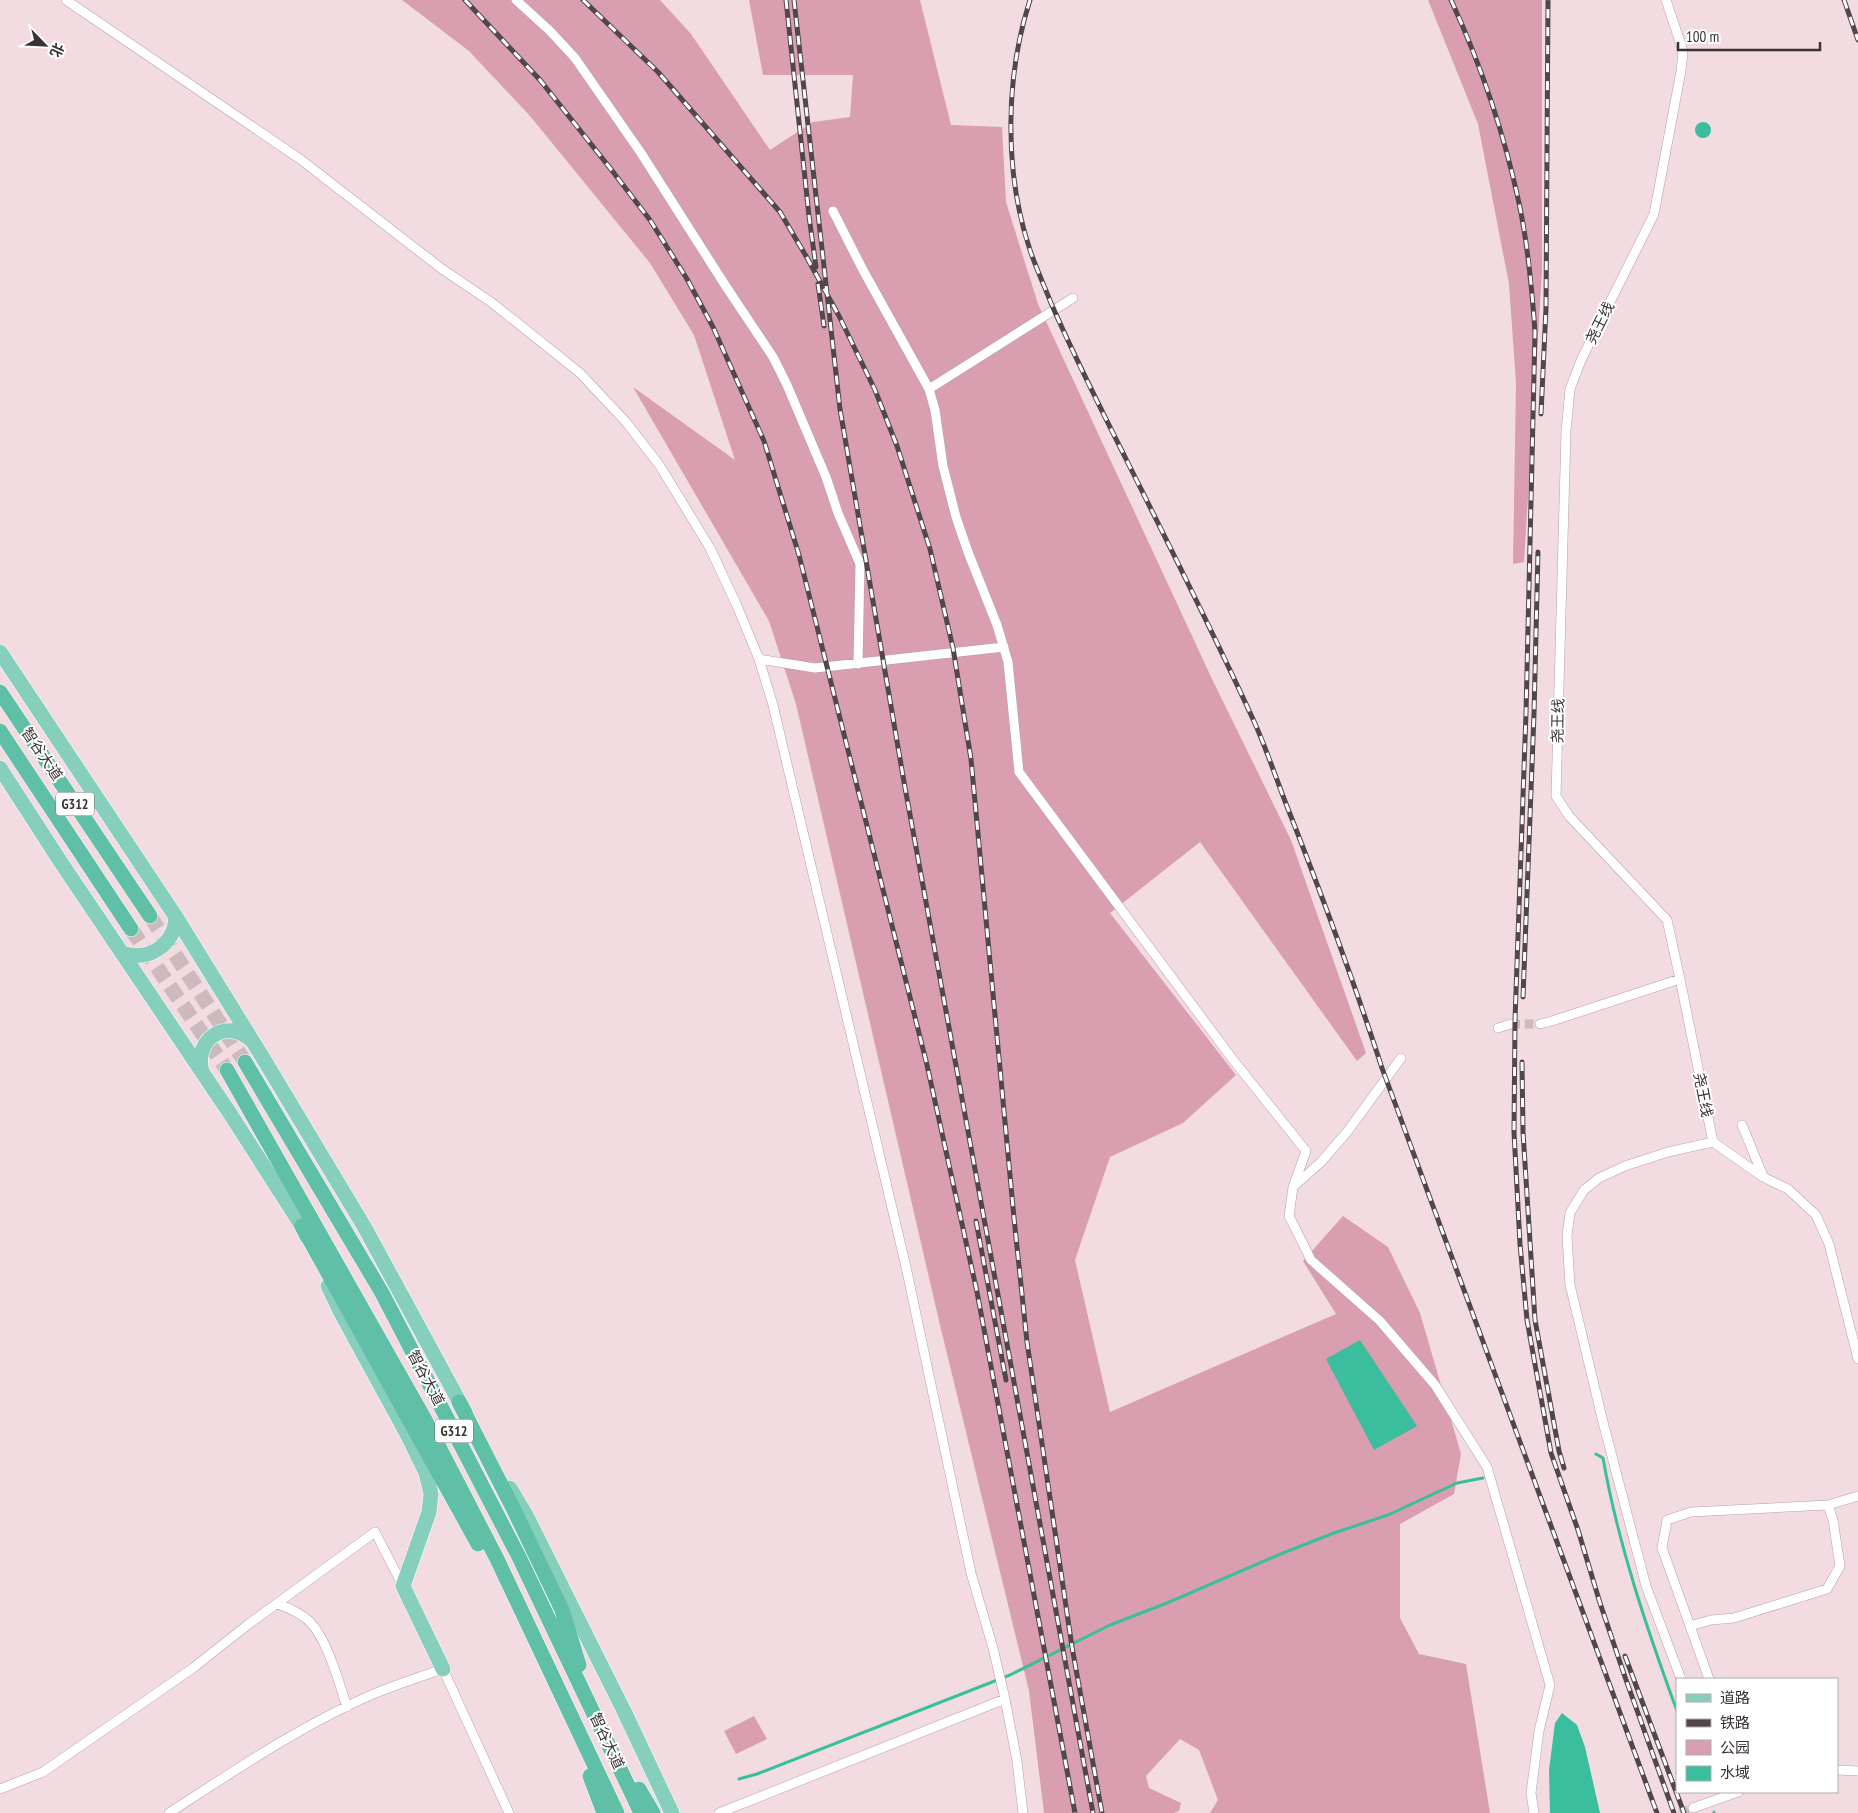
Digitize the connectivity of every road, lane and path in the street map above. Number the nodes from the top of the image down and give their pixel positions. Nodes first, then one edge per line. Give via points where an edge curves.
1 (66, 0) edge
2 (516, 0) edge
3 (1666, 0) edge
4 (833, 211) dead end
5 (1073, 298) dead end
6 (929, 389) junction
7 (1004, 647) junction
8 (0, 652) edge
9 (760, 659) junction
10 (858, 664) junction
11 (0, 692) edge
12 (0, 731) edge
13 (0, 768) edge
14 (150, 916) tunnel mouth
15 (176, 917) junction
16 (131, 929) tunnel mouth
17 (122, 953) junction
18 (1680, 979) junction
19 (1511, 1024) tunnel mouth
20 (1540, 1024) tunnel mouth
21 (1498, 1028) dead end
22 (254, 1043) junction
23 (1401, 1058) dead end
24 (246, 1062) tunnel mouth
25 (227, 1070) tunnel mouth
26 (209, 1082) junction
27 (1742, 1125) dead end
28 (1713, 1142) junction
29 (1763, 1176) junction
30 (1293, 1187) junction
31 (302, 1226) junction
32 (1858, 1359) edge
33 (459, 1402) junction
34 (1858, 1496) edge
35 (1828, 1505) junction
36 (403, 1586) junction
37 (278, 1604) junction
38 (1690, 1626) junction
39 (443, 1669) junction
40 (552, 1675) junction
41 (1681, 1678) edge
42 (1709, 1678) edge
43 (1005, 1699) junction
44 (347, 1707) junction
45 (596, 1719) junction
46 (1838, 1770) edge
47 (1858, 1771) edge
48 (0, 1789) edge
49 (1725, 1794) edge
50 (1693, 1808) dead end
51 (169, 1813) edge
52 (509, 1813) edge
53 (604, 1813) edge
54 (617, 1813) edge
55 (641, 1813) edge
56 (653, 1813) edge
57 (672, 1813) edge
58 (719, 1813) edge
59 (1023, 1813) edge
60 (1534, 1813) edge

1 - 9 street via 300,159 580,373 626,422 660,466 710,548
2 - 10 street via 575,58 641,153 776,364 860,564
3 - 18 street, 尧王线 via 1683,51 1654,214 1582,358 1570,389 1566,431 1556,796 1569,816 1667,920
4 - 6 street
5 - 6 street
6 - 7 street via 956,517
7 - 10 street
7 - 30 street via 1012,692 1019,772 1234,1061 1306,1151
8 - 15 main road
9 - 10 street via 815,668
9 - 43 street via 904,1258 971,1573 994,1648
11 - 14 highway, 智谷大道 / G312
12 - 16 highway, 智谷大道 / G312
13 - 17 main road
15 - 17 main road via 173,932 159,950 141,956
15 - 22 main road
17 - 26 main road
18 - 20 street
18 - 28 street, 尧王线
19 - 21 street
22 - 26 main road via 244,1034 232,1031 220,1032 209,1039 200,1060 202,1072
22 - 33 main road via 365,1228
23 - 30 street via 1347,1132
24 - 45 highway, 智谷大道 / G312 via 382,1293 520,1557
25 - 40 highway, 智谷大道 / G312 via 424,1418
26 - 31 main road
27 - 29 street
28 - 29 street
28 - 41 street via 1668,1152 1599,1178 1584,1190 1570,1213 1567,1236 1570,1285 1603,1422 1646,1586
29 - 32 street via 1788,1189 1816,1215 1829,1244
30 - 60 street via 1289,1216 1311,1260 1380,1322 1434,1385 1487,1467 1550,1686 1539,1731 1531,1793
31 - 36 main road via 341,1314 426,1473 431,1494 430,1512
31 - 40 highway
33 - 45 highway via 562,1610
33 - 57 main road via 526,1515
34 - 35 street
35 - 38 street via 1840,1566 1827,1589 1734,1618
35 - 38 street via 1691,1512 1667,1520 1662,1548
36 - 37 street via 375,1532
36 - 39 main road
37 - 44 street via 310,1622 336,1670
37 - 48 street via 193,1668 43,1772
38 - 42 street
39 - 44 street
39 - 52 street
40 - 53 highway
40 - 54 highway, 智谷大道 / G312
43 - 58 street
43 - 59 street
44 - 51 street via 262,1754
45 - 55 highway, 智谷大道 / G312
45 - 56 highway
46 - 47 street
49 - 50 street

